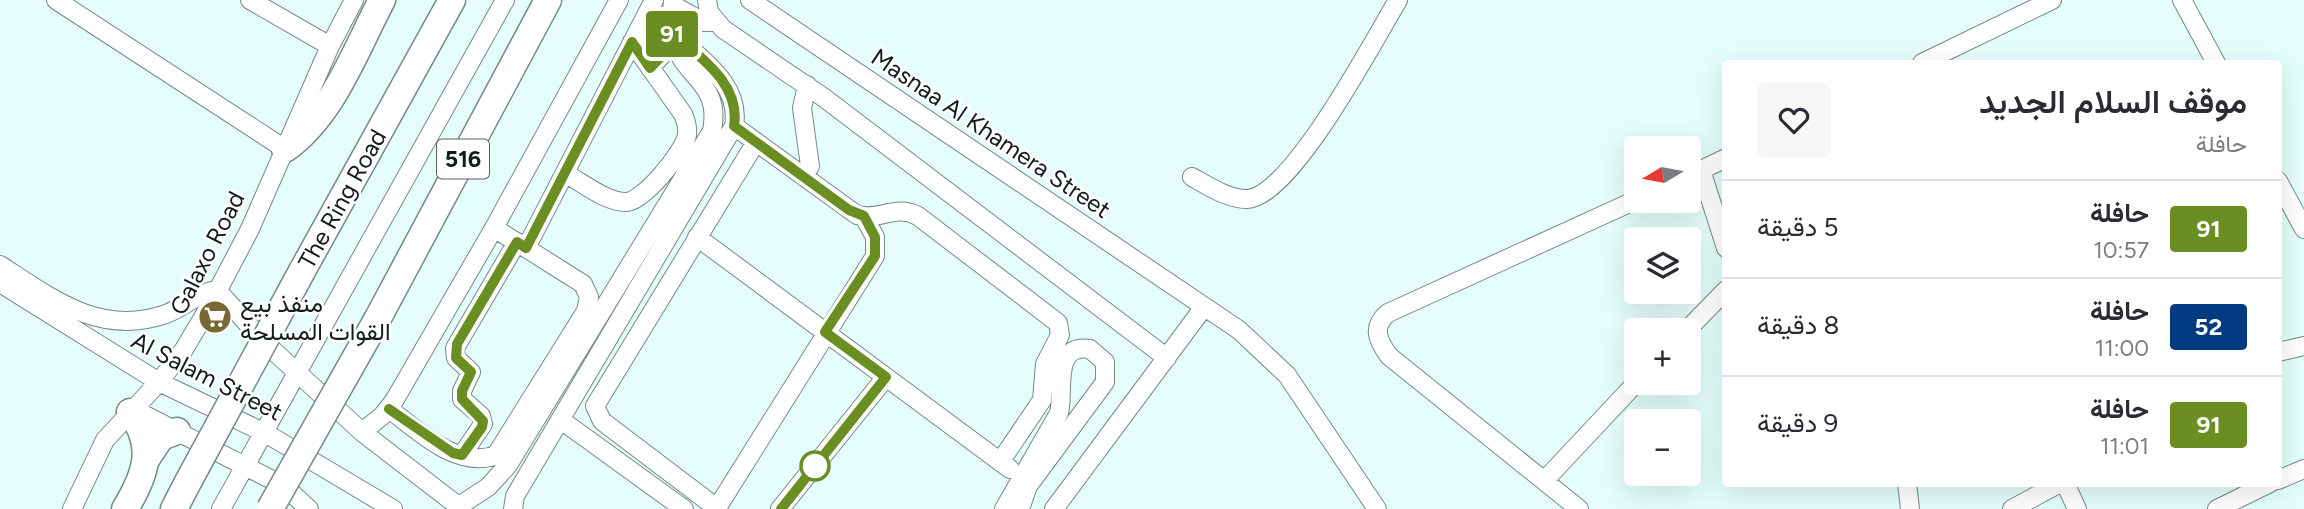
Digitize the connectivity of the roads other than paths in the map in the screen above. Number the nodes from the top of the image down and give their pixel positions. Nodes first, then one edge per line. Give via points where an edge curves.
1 (56, 0) edge
2 (250, 0) edge
3 (354, 0) edge
4 (382, 0) edge
5 (452, 0) edge
6 (505, 0) edge
7 (548, 0) edge
8 (619, 0) edge
9 (654, 0) edge
10 (707, 0) edge
11 (750, 0) edge
12 (1398, 0) edge
13 (2052, 0) edge
14 (2182, 0) edge
15 (673, 2) edge
16 (715, 22) junction
17 (673, 37) junction
18 (632, 42) junction
19 (330, 46) junction
20 (1928, 60) edge
21 (2214, 60) edge
22 (650, 68) junction
23 (807, 85) junction
24 (734, 126) junction
25 (755, 142) junction
26 (285, 149) junction
27 (1722, 160) edge
28 (1701, 170) edge
29 (566, 174) junction
30 (1192, 177) dead end
31 (811, 182) junction
32 (1701, 188) edge
33 (2282, 188) edge
34 (638, 199) junction
35 (1624, 205) edge
36 (864, 216) junction
37 (659, 219) junction
38 (494, 228) junction
39 (2304, 229) edge
40 (697, 237) junction
41 (1722, 238) edge
42 (522, 245) junction
43 (0, 265) edge
44 (0, 283) edge
45 (217, 290) junction
46 (1722, 294) edge
47 (1204, 307) junction
48 (1699, 318) edge
49 (825, 332) junction
50 (2304, 346) edge
51 (2282, 351) edge
52 (1167, 358) junction
53 (886, 377) junction
54 (159, 382) junction
55 (1625, 395) edge
56 (389, 409) junction
57 (132, 411) junction
58 (561, 420) junction
59 (177, 431) junction
60 (362, 432) junction
61 (1041, 434) junction
62 (462, 455) junction
63 (147, 458) junction
64 (2304, 469) edge
65 (1004, 470) junction
66 (2282, 478) edge
67 (1544, 481) junction
68 (1907, 487) edge
69 (2054, 487) edge
70 (2064, 487) edge
71 (2262, 487) edge
72 (391, 508) edge
73 (461, 508) edge
74 (717, 508) edge
75 (72, 509) edge
76 (125, 509) edge
77 (174, 509) edge
78 (221, 509) edge
79 (270, 509) edge
80 (309, 509) edge
81 (366, 509) edge
82 (513, 509) edge
83 (684, 509) edge
84 (780, 509) edge
85 (1004, 509) edge
86 (1020, 509) edge
87 (1054, 509) edge
88 (1377, 509) edge
89 (1579, 509) edge
90 (1910, 509) edge
91 (2012, 509) edge
92 (2077, 509) edge
93 (2217, 509) edge

1 - 26 street
2 - 19 street
3 - 19 street, Galaxo Road
4 - 26 highway via 323,111 306,133
5 - 77 highway, The Ring Road, bridge
6 - 78 street
7 - 79 highway, 516, bridge
8 - 38 street
9 - 18 street
10 - 16 street
11 - 47 street, Masnaa Al Khamera Street
12 - 30 street via 1319,132 1270,190 1248,199 1222,193
13 - 20 street
14 - 21 street
15 - 16 street via 703,22
15 - 17 street
16 - 23 street
17 - 22 street
17 - 24 street via 727,85 734,102
17 - 37 street via 709,91 715,115 712,131
18 - 22 street
18 - 29 street
19 - 26 street, Galaxo Road
22 - 34 street via 683,114 687,134 649,191
23 - 31 street via 802,114 816,139 821,166
23 - 52 street
24 - 25 street
24 - 58 street
25 - 31 street
25 - 40 street
26 - 45 street, Galaxo Road
27 - 28 street
29 - 34 street via 615,200
29 - 42 street
31 - 36 street
32 - 41 street
33 - 39 street
34 - 37 street
35 - 67 street via 1388,313 1378,324 1377,335 1389,356
36 - 49 street via 875,237 875,256
36 - 65 street via 912,212 1058,323 1060,335 1045,364 1042,400
37 - 73 street via 508,465
38 - 42 street
38 - 56 street
40 - 49 street
40 - 74 street via 596,401 595,411
42 - 62 street via 455,348 456,358 471,372 462,399 481,416 483,424
42 - 62 street via 583,284 589,304 502,450 489,458
43 - 45 street, Al Salam Street via 64,307 114,321 166,314
44 - 54 street, Al Salam Street
45 - 54 street, Galaxo Road via 183,351
45 - 60 street via 265,344
46 - 48 street
47 - 52 street
47 - 88 street, Masnaa Al Khamera Street via 1239,330 1287,375
49 - 53 street
49 - 74 street
50 - 51 street
52 - 87 street
53 - 65 street
53 - 84 street
54 - 57 street, Galaxo Road
54 - 72 street, Al Salam Street via 267,434
55 - 67 street
56 - 60 street
56 - 62 street via 439,446
57 - 59 street
57 - 63 highway
57 - 75 street, Galaxo Road via 105,440
58 - 82 street via 515,496
58 - 83 street
59 - 63 highway via 161,437
59 - 80 street via 284,486
60 - 73 street
61 - 65 street
61 - 85 street
61 - 86 street via 1059,413 1062,363 1076,349 1090,349 1105,362 1105,382 1028,486
63 - 76 highway via 143,478
64 - 66 street
67 - 89 street
68 - 90 street
69 - 91 street
70 - 92 street
71 - 93 street
72 - 81 street

